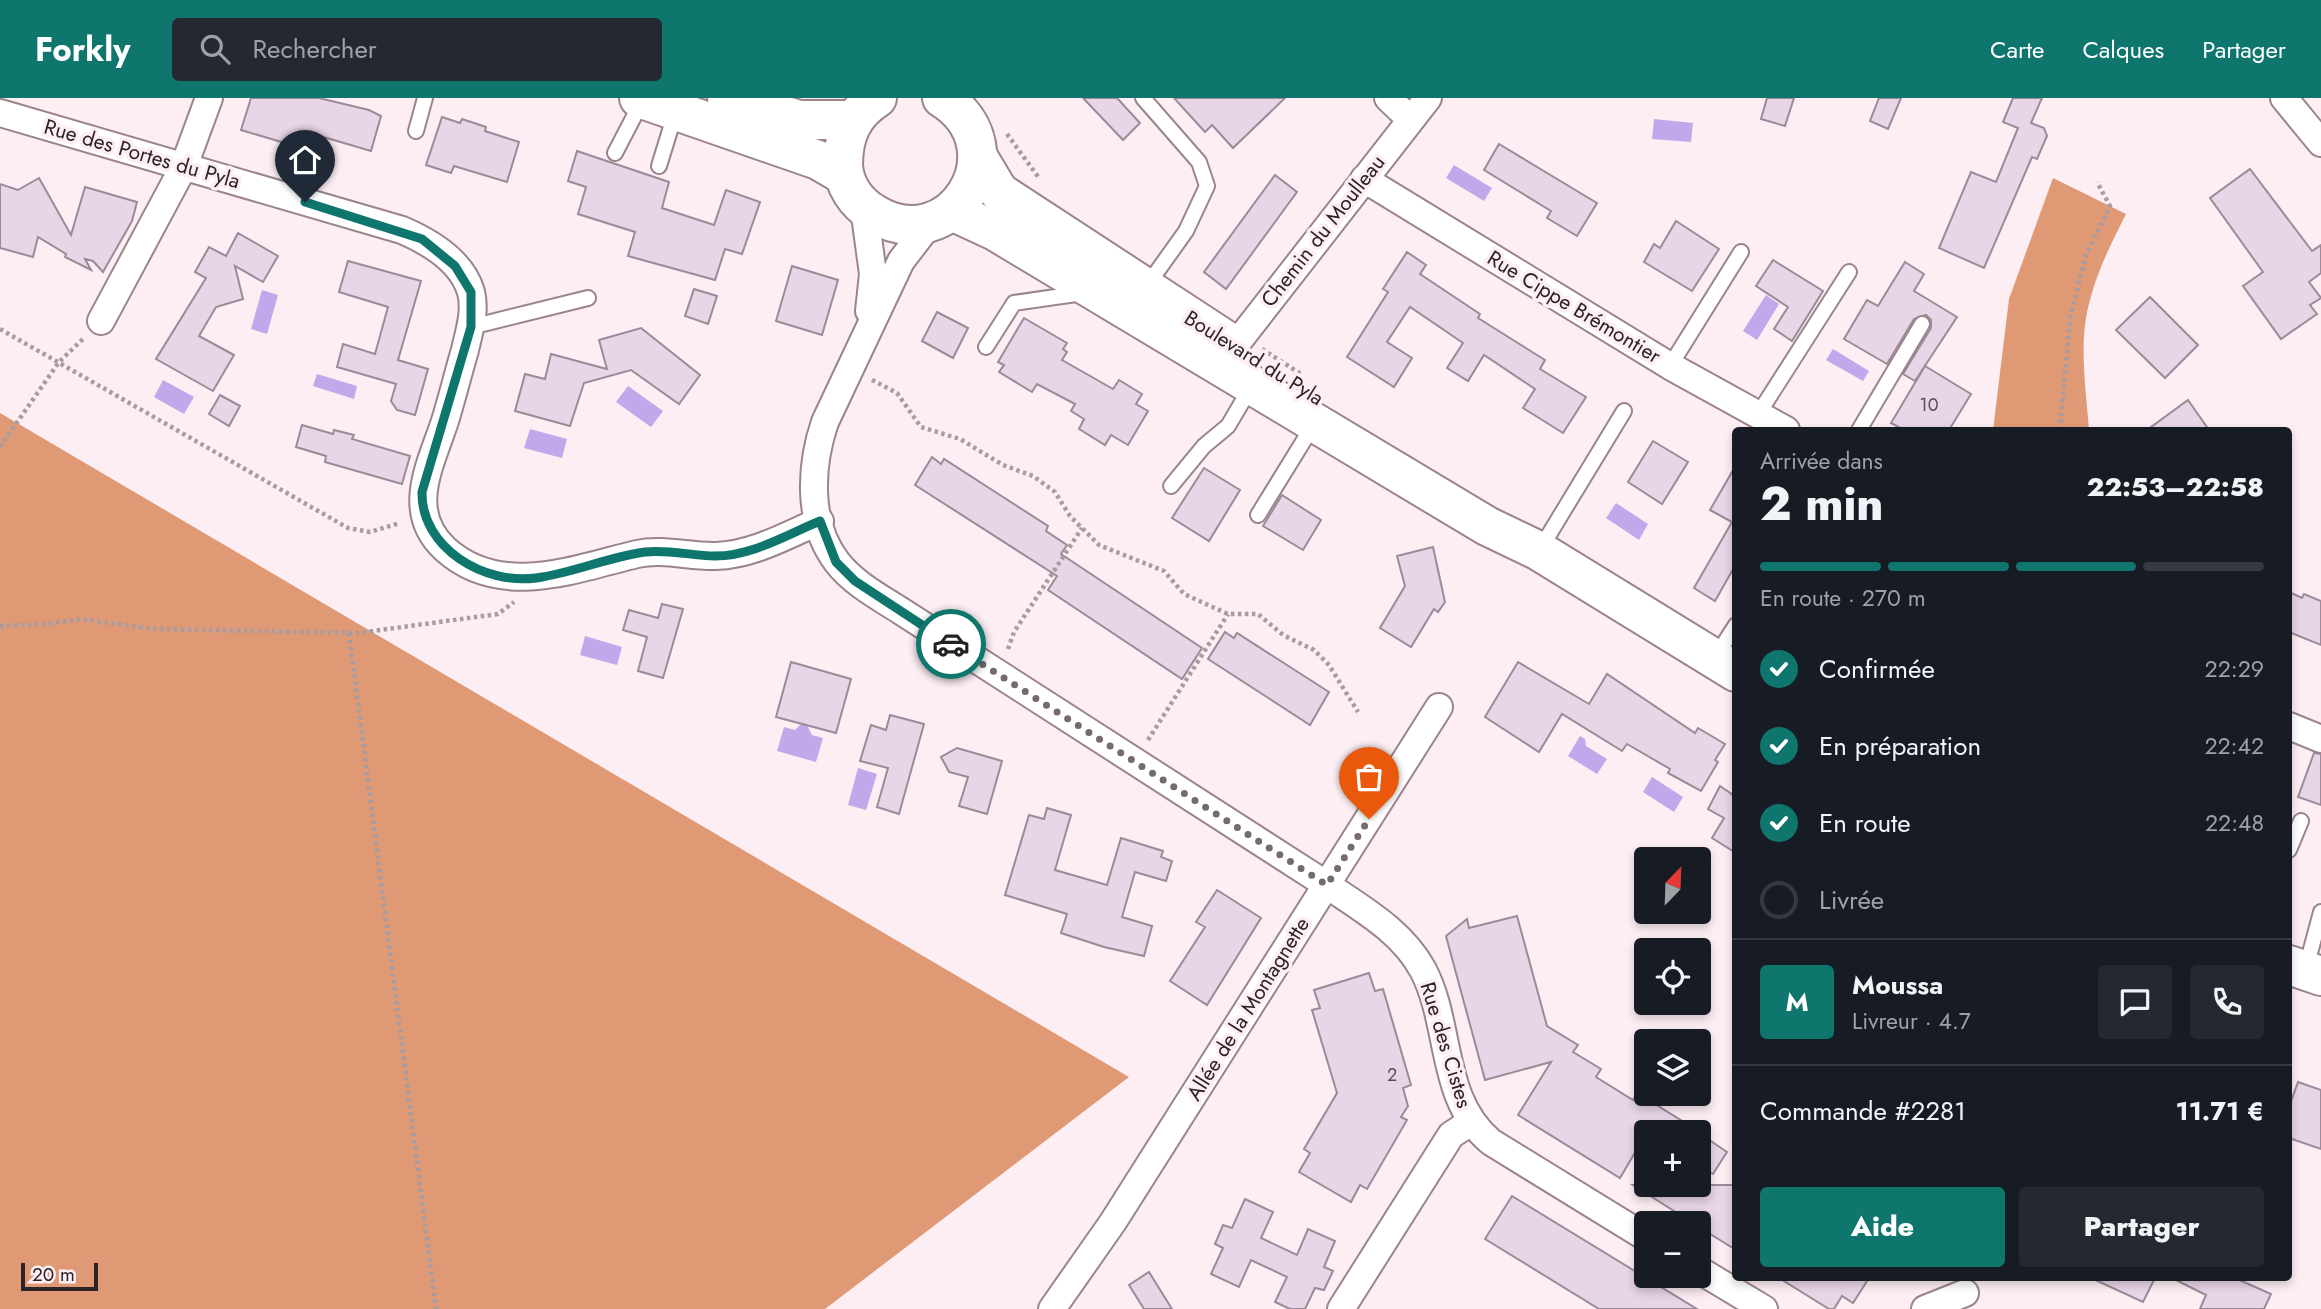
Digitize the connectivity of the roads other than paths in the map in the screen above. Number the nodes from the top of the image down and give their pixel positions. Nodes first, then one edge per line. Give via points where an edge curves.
1 (209, 98) edge
2 (425, 98) edge
3 (727, 98) edge
4 (942, 98) edge
5 (1143, 98) edge
6 (1388, 98) edge
7 (1428, 98) edge
8 (2284, 98) edge
9 (660, 102) edge
10 (865, 105) edge
11 (0, 113) edge
12 (1410, 119) junction
13 (416, 131) dead end
14 (2321, 143) edge
15 (615, 153) dead end
16 (978, 157) junction
17 (184, 166) junction
18 (659, 166) dead end
19 (844, 175) junction
20 (1364, 179) junction
21 (864, 208) junction
22 (942, 216) junction
23 (1741, 252) dead end
24 (1849, 272) dead end
25 (1095, 290) junction
26 (588, 298) dead end
27 (1138, 300) junction
28 (101, 321) road end
29 (1922, 324) dead end
30 (471, 327) junction
31 (863, 340) junction
32 (986, 347) dead end
33 (1231, 349) junction
34 (1670, 366) junction
35 (1252, 385) junction
36 (1624, 411) dead end
37 (1757, 416) junction
38 (1315, 424) junction
39 (1780, 427) edge
40 (1861, 427) edge
41 (1171, 486) dead end
42 (1258, 515) dead end
43 (820, 521) junction
44 (1539, 551) junction
45 (1732, 640) edge
46 (1725, 665) edge
47 (1439, 707) dead end
48 (2292, 727) edge
49 (2321, 739) edge
50 (2301, 821) dead end
51 (2292, 843) edge
52 (1327, 885) junction
53 (2321, 912) edge
54 (2305, 971) edge
55 (1471, 1122) junction
56 (1634, 1230) edge
57 (1711, 1277) edge
58 (1965, 1293) dead end
59 (1052, 1309) edge
60 (1341, 1309) edge
61 (1763, 1309) edge
62 (1925, 1309) edge

1 - 17 street
2 - 13 lane
3 - 10 main road via 799,120
4 - 16 main road, Boulevard du Pyla via 966,119
5 - 27 lane via 1199,162 1207,186 1186,231
6 - 12 street
7 - 12 street, Chemin du Moulleau
8 - 14 street
9 - 15 lane
9 - 18 lane
9 - 19 main road via 818,160
10 - 19 main road via 843,144
11 - 17 street, Rue des Portes du Pyla
12 - 20 street, Chemin du Moulleau
16 - 22 main road via 971,187
16 - 27 main road, Boulevard du Pyla via 999,192
17 - 28 street
17 - 30 street, Rue des Portes du Pyla via 422,239 444,254 464,278 471,292
19 - 21 main road
20 - 33 street, Chemin du Moulleau
20 - 34 street, Rue Cippe Brémontier
21 - 22 main road via 883,220 907,226
21 - 31 street via 873,274
22 - 25 main road, Boulevard du Pyla via 995,231
22 - 31 street, Rue des Cistes via 901,261
23 - 34 lane
24 - 37 lane
25 - 27 main road, Boulevard du Pyla
25 - 32 lane via 1014,303
26 - 30 lane
27 - 33 main road, Boulevard du Pyla
29 - 40 lane
30 - 43 street, Rue des Portes du Pyla via 424,480 422,505 440,544 458,558 503,576 534,578 643,552 744,553
31 - 43 street, Rue des Cistes via 816,449 814,496
33 - 35 main road, Boulevard du Pyla
33 - 44 main road, Boulevard du Pyla via 1494,512
34 - 37 street, Rue Cippe Brémontier
35 - 38 main road, Boulevard du Pyla
35 - 41 lane via 1228,426 1204,446
36 - 44 lane
37 - 39 street, Rue Cippe Brémontier
38 - 42 lane
38 - 44 main road, Boulevard du Pyla via 1487,526
43 - 52 street, Rue des Cistes via 836,562 855,581
44 - 46 main road, Boulevard du Pyla
45 - 46 lane
47 - 52 street, Allée de la Montagnette
48 - 49 street
50 - 51 lane
52 - 55 street, Rue des Cistes via 1402,940 1423,971 1459,1100
52 - 59 street, Allée de la Montagnette via 1113,1222
53 - 54 lane
55 - 56 street, Rue des Cistes via 1491,1142
55 - 60 street via 1451,1135
57 - 61 street
58 - 62 street

